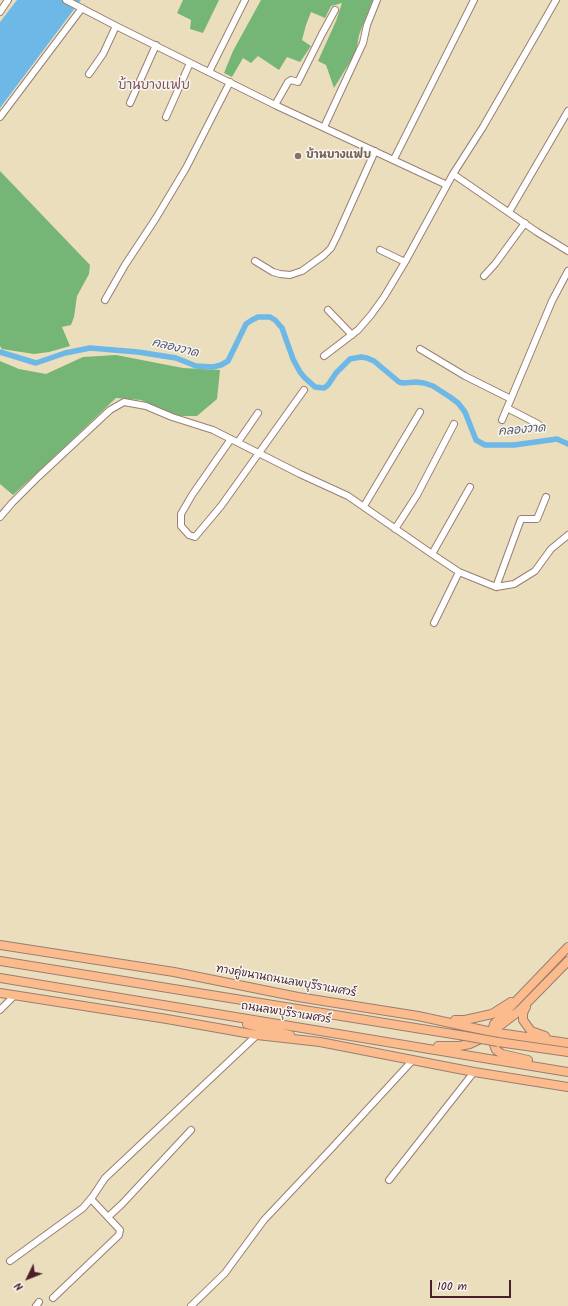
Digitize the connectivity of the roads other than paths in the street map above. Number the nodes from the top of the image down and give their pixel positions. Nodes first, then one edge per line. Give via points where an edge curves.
1 (8, 0) edge
2 (66, 0) edge
3 (245, 0) edge
4 (378, 0) edge
5 (474, 0) edge
6 (556, 0) edge
7 (81, 8) junction
8 (335, 10) dead end
9 (0, 12) edge
10 (116, 26) junction
11 (156, 45) junction
12 (190, 63) junction
13 (208, 72) junction
14 (89, 74) dead end
15 (230, 82) junction
16 (130, 103) dead end
17 (275, 105) junction
18 (568, 111) edge
19 (0, 117) edge
20 (166, 117) dead end
21 (324, 127) junction
22 (375, 151) junction
23 (394, 159) junction
24 (453, 174) junction
25 (447, 185) junction
26 (508, 212) junction
27 (525, 223) junction
28 (380, 250) dead end
29 (568, 251) edge
30 (255, 262) dead end
31 (405, 262) junction
32 (568, 272) edge
33 (484, 276) dead end
34 (105, 300) dead end
35 (328, 310) dead end
36 (352, 335) junction
37 (420, 349) dead end
38 (324, 356) dead end
39 (304, 390) dead end
40 (511, 400) junction
41 (507, 408) junction
42 (420, 412) dead end
43 (258, 413) dead end
44 (502, 420) dead end
45 (454, 424) dead end
46 (538, 424) dead end
47 (231, 439) junction
48 (238, 442) junction
49 (258, 453) junction
50 (470, 486) dead end
51 (546, 497) dead end
52 (364, 506) junction
53 (0, 517) edge
54 (395, 529) junction
55 (568, 535) edge
56 (432, 554) junction
57 (459, 572) junction
58 (496, 587) junction
59 (434, 623) dead end
60 (0, 946) edge
61 (568, 946) edge
62 (0, 961) edge
63 (568, 961) edge
64 (0, 978) edge
65 (0, 993) edge
66 (14, 996) junction
67 (520, 996) junction
68 (528, 1002) junction
69 (0, 1010) edge
70 (191, 1010) junction
71 (418, 1016) junction
72 (492, 1032) junction
73 (257, 1035) junction
74 (320, 1042) junction
75 (565, 1042) edge
76 (422, 1048) junction
77 (568, 1052) edge
78 (412, 1060) junction
79 (568, 1071) edge
80 (474, 1072) junction
81 (568, 1087) edge
82 (191, 1130) dead end
83 (389, 1180) dead end
84 (91, 1199) junction
85 (108, 1218) junction
86 (10, 1260) dead end
87 (53, 1298) dead end
88 (191, 1306) edge

1 - 9 street
2 - 7 street
3 - 13 street
4 - 21 street via 367,25 363,43
5 - 23 street
6 - 24 street
7 - 10 street
7 - 19 street
8 - 17 street via 298,82 288,82
10 - 11 street
10 - 14 street via 103,54
11 - 12 street
11 - 16 street
12 - 13 street
12 - 20 street
13 - 15 street
15 - 17 street
15 - 34 street via 186,169
17 - 21 street
18 - 26 street
21 - 22 street
22 - 23 street
22 - 30 street via 338,236 324,255 302,271 290,275 273,272
23 - 25 street
24 - 25 street
24 - 26 street
25 - 31 street
26 - 27 street
27 - 29 street
27 - 33 street
28 - 31 street
31 - 36 street via 371,315
32 - 40 street via 552,301
35 - 36 street
36 - 38 street
37 - 40 street
39 - 49 street
40 - 41 street
41 - 44 street
41 - 46 street
42 - 52 street
43 - 48 street
45 - 54 street via 417,494
47 - 48 street
47 - 49 street via 181,514 182,526 189,535 195,538
47 - 53 street via 146,406 124,402 104,415
48 - 49 street
49 - 52 street
50 - 56 street
51 - 58 street via 537,519 521,519
52 - 54 street
54 - 56 street
55 - 58 street via 551,549 535,571 514,584
56 - 57 street
57 - 58 street
57 - 59 street
60 - 71 main road, ทางคู่ขนานถนนลพบุรีราเมศวร์ via 174,972 298,997
61 - 67 main road
62 - 77 main road, ถนนลพบุรีราเมศวร์, bridge
63 - 68 main road
64 - 70 main road, ถนนลพบุรีราเมศวร์
65 - 66 main road
66 - 69 street
66 - 73 main road
67 - 71 main road via 492,1014 479,1018 465,1020
67 - 72 main road via 494,1024
68 - 72 main road
68 - 75 main road via 523,1020 531,1031
70 - 74 main road
70 - 76 main road, ถนนลพบุรีราเมศวร์
71 - 72 main road, ทางคู่ขนานถนนลพบุรีราเมศวร์
72 - 75 main road, ทางคู่ขนานถนนลพบุรีราเมศวร์
72 - 76 main road via 470,1044
72 - 79 main road via 496,1050 502,1054
73 - 74 main road
73 - 84 street via 105,1178
74 - 78 main road
76 - 79 main road, ถนนลพบุรีราเมศวร์
78 - 80 main road
78 - 88 street via 264,1220 225,1273
80 - 81 main road
80 - 83 street
82 - 85 street
84 - 85 street
84 - 86 street via 83,1208
85 - 87 street via 120,1230 119,1235

